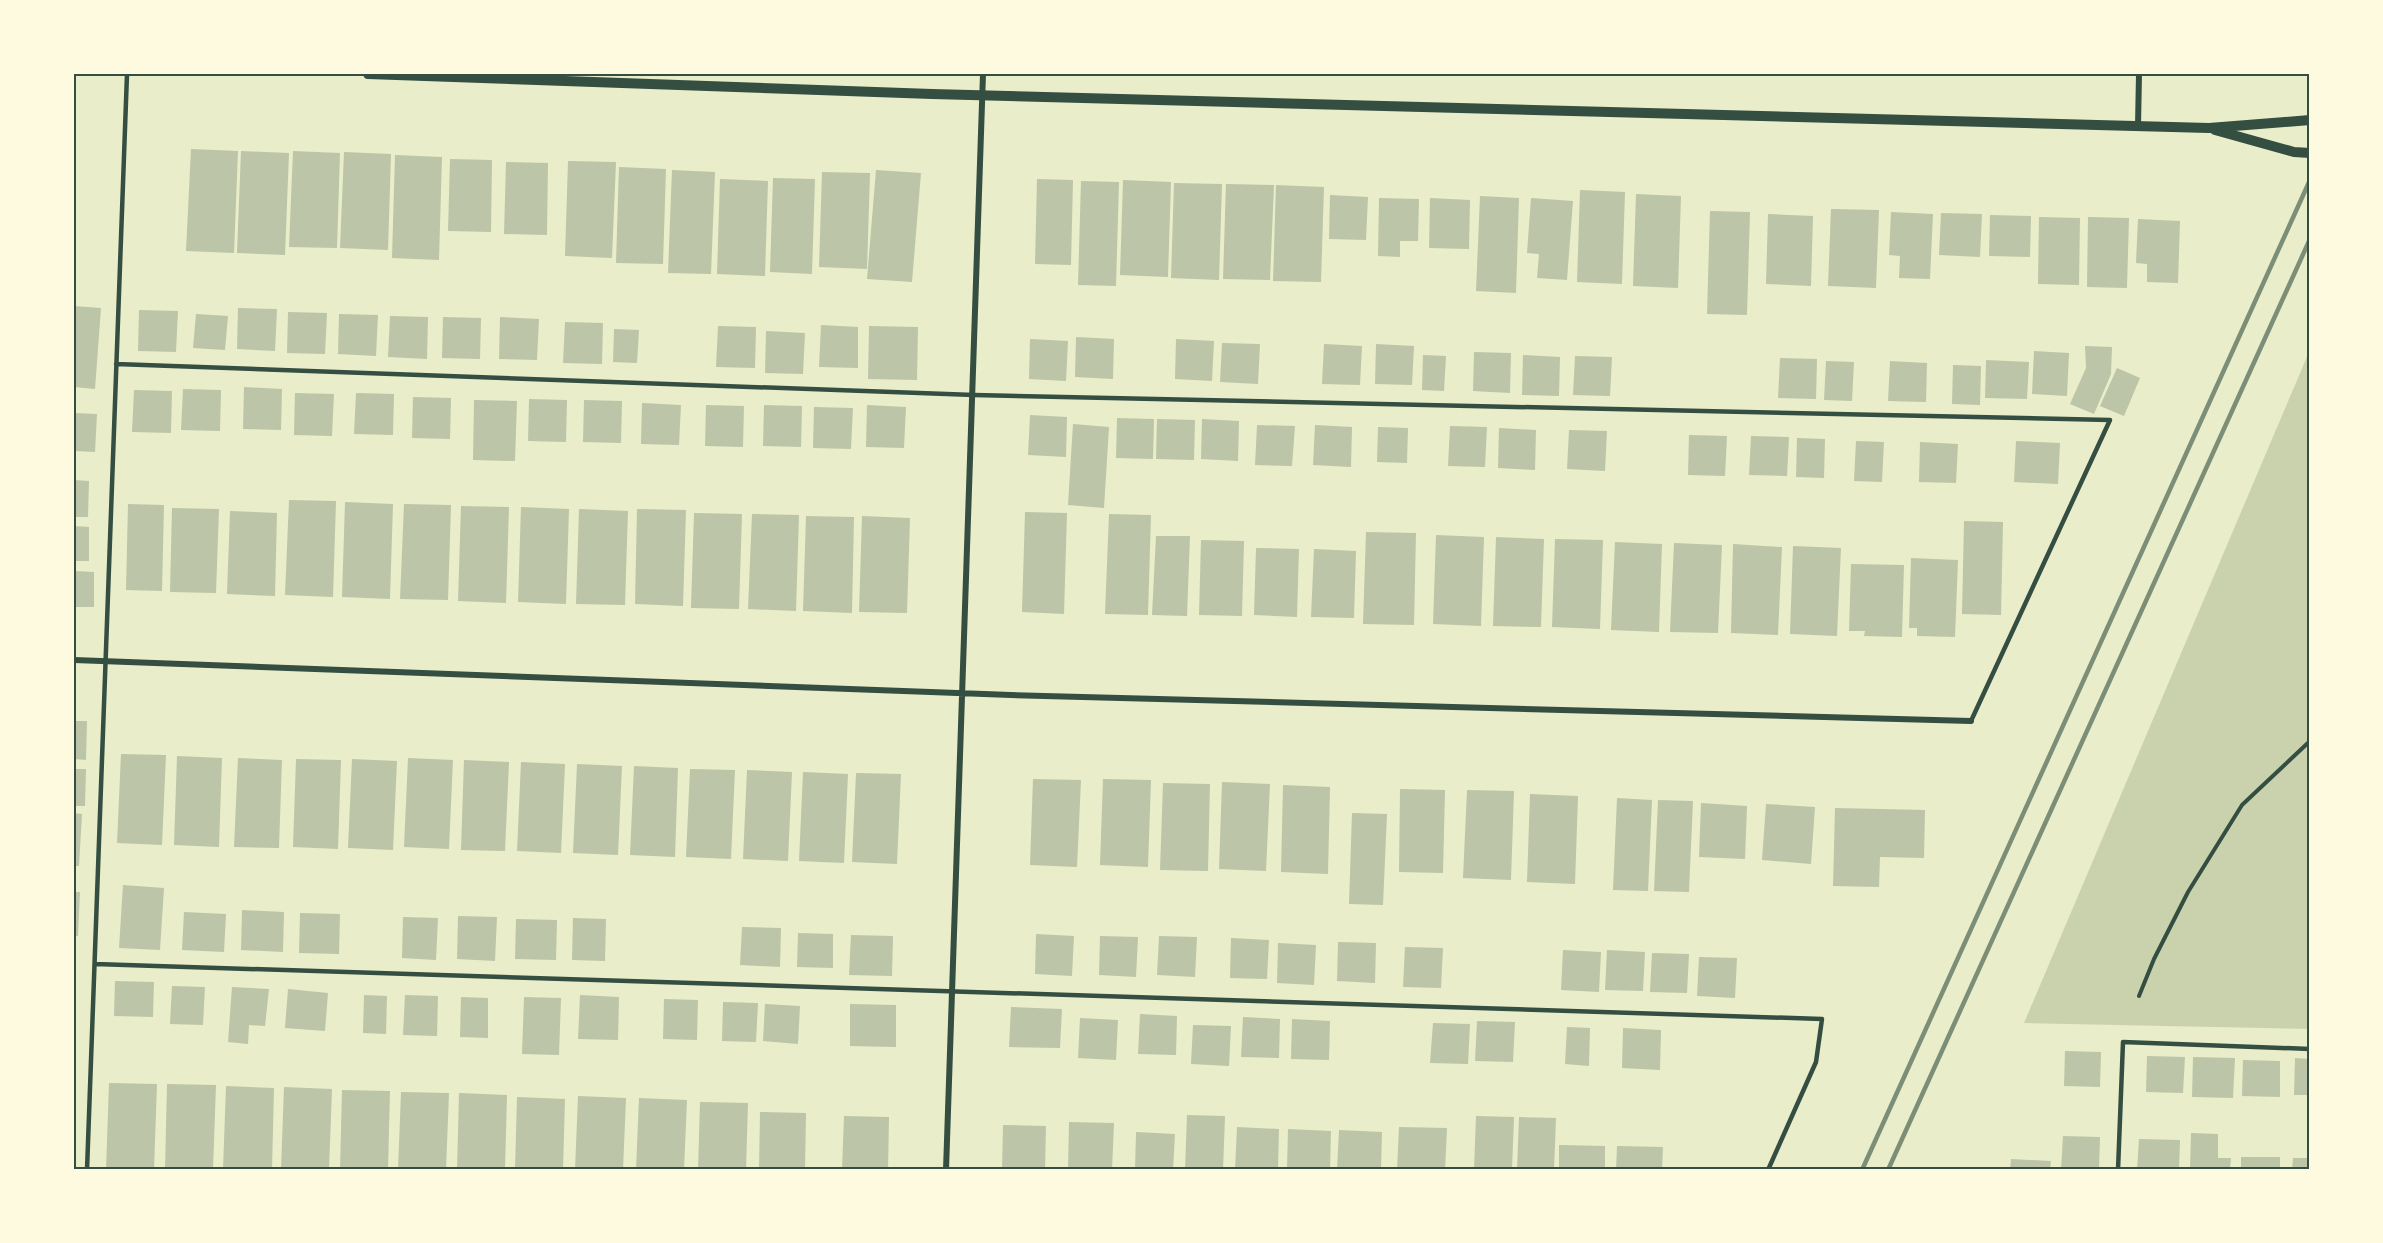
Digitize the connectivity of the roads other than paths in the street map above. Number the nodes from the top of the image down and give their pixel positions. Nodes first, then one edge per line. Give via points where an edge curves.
1 (127, 74) edge
2 (368, 74) edge
3 (983, 74) edge
4 (2139, 74) edge
5 (983, 95) junction
6 (2310, 120) edge
7 (2138, 126) junction
8 (2209, 128) junction
9 (2310, 153) edge
10 (116, 364) junction
11 (974, 395) junction
12 (74, 660) edge
13 (106, 662) junction
14 (963, 693) junction
15 (1971, 721) joint
16 (95, 964) junction
17 (951, 991) junction
18 (2310, 1049) edge
19 (87, 1170) edge
20 (946, 1170) edge
21 (1767, 1170) edge
22 (2118, 1170) edge

1 - 10 lane
2 - 5 street
3 - 5 street
4 - 7 street
5 - 7 street
5 - 11 street
6 - 8 street
7 - 8 street
8 - 9 street
10 - 11 lane
10 - 13 lane
11 - 14 street
11 - 15 lane via 2110,420
12 - 13 street
13 - 14 street
13 - 16 lane
14 - 15 street
14 - 17 street
16 - 17 lane
16 - 19 lane
17 - 20 street
17 - 21 lane via 1822,1019 1816,1062
18 - 22 lane via 2123,1042

